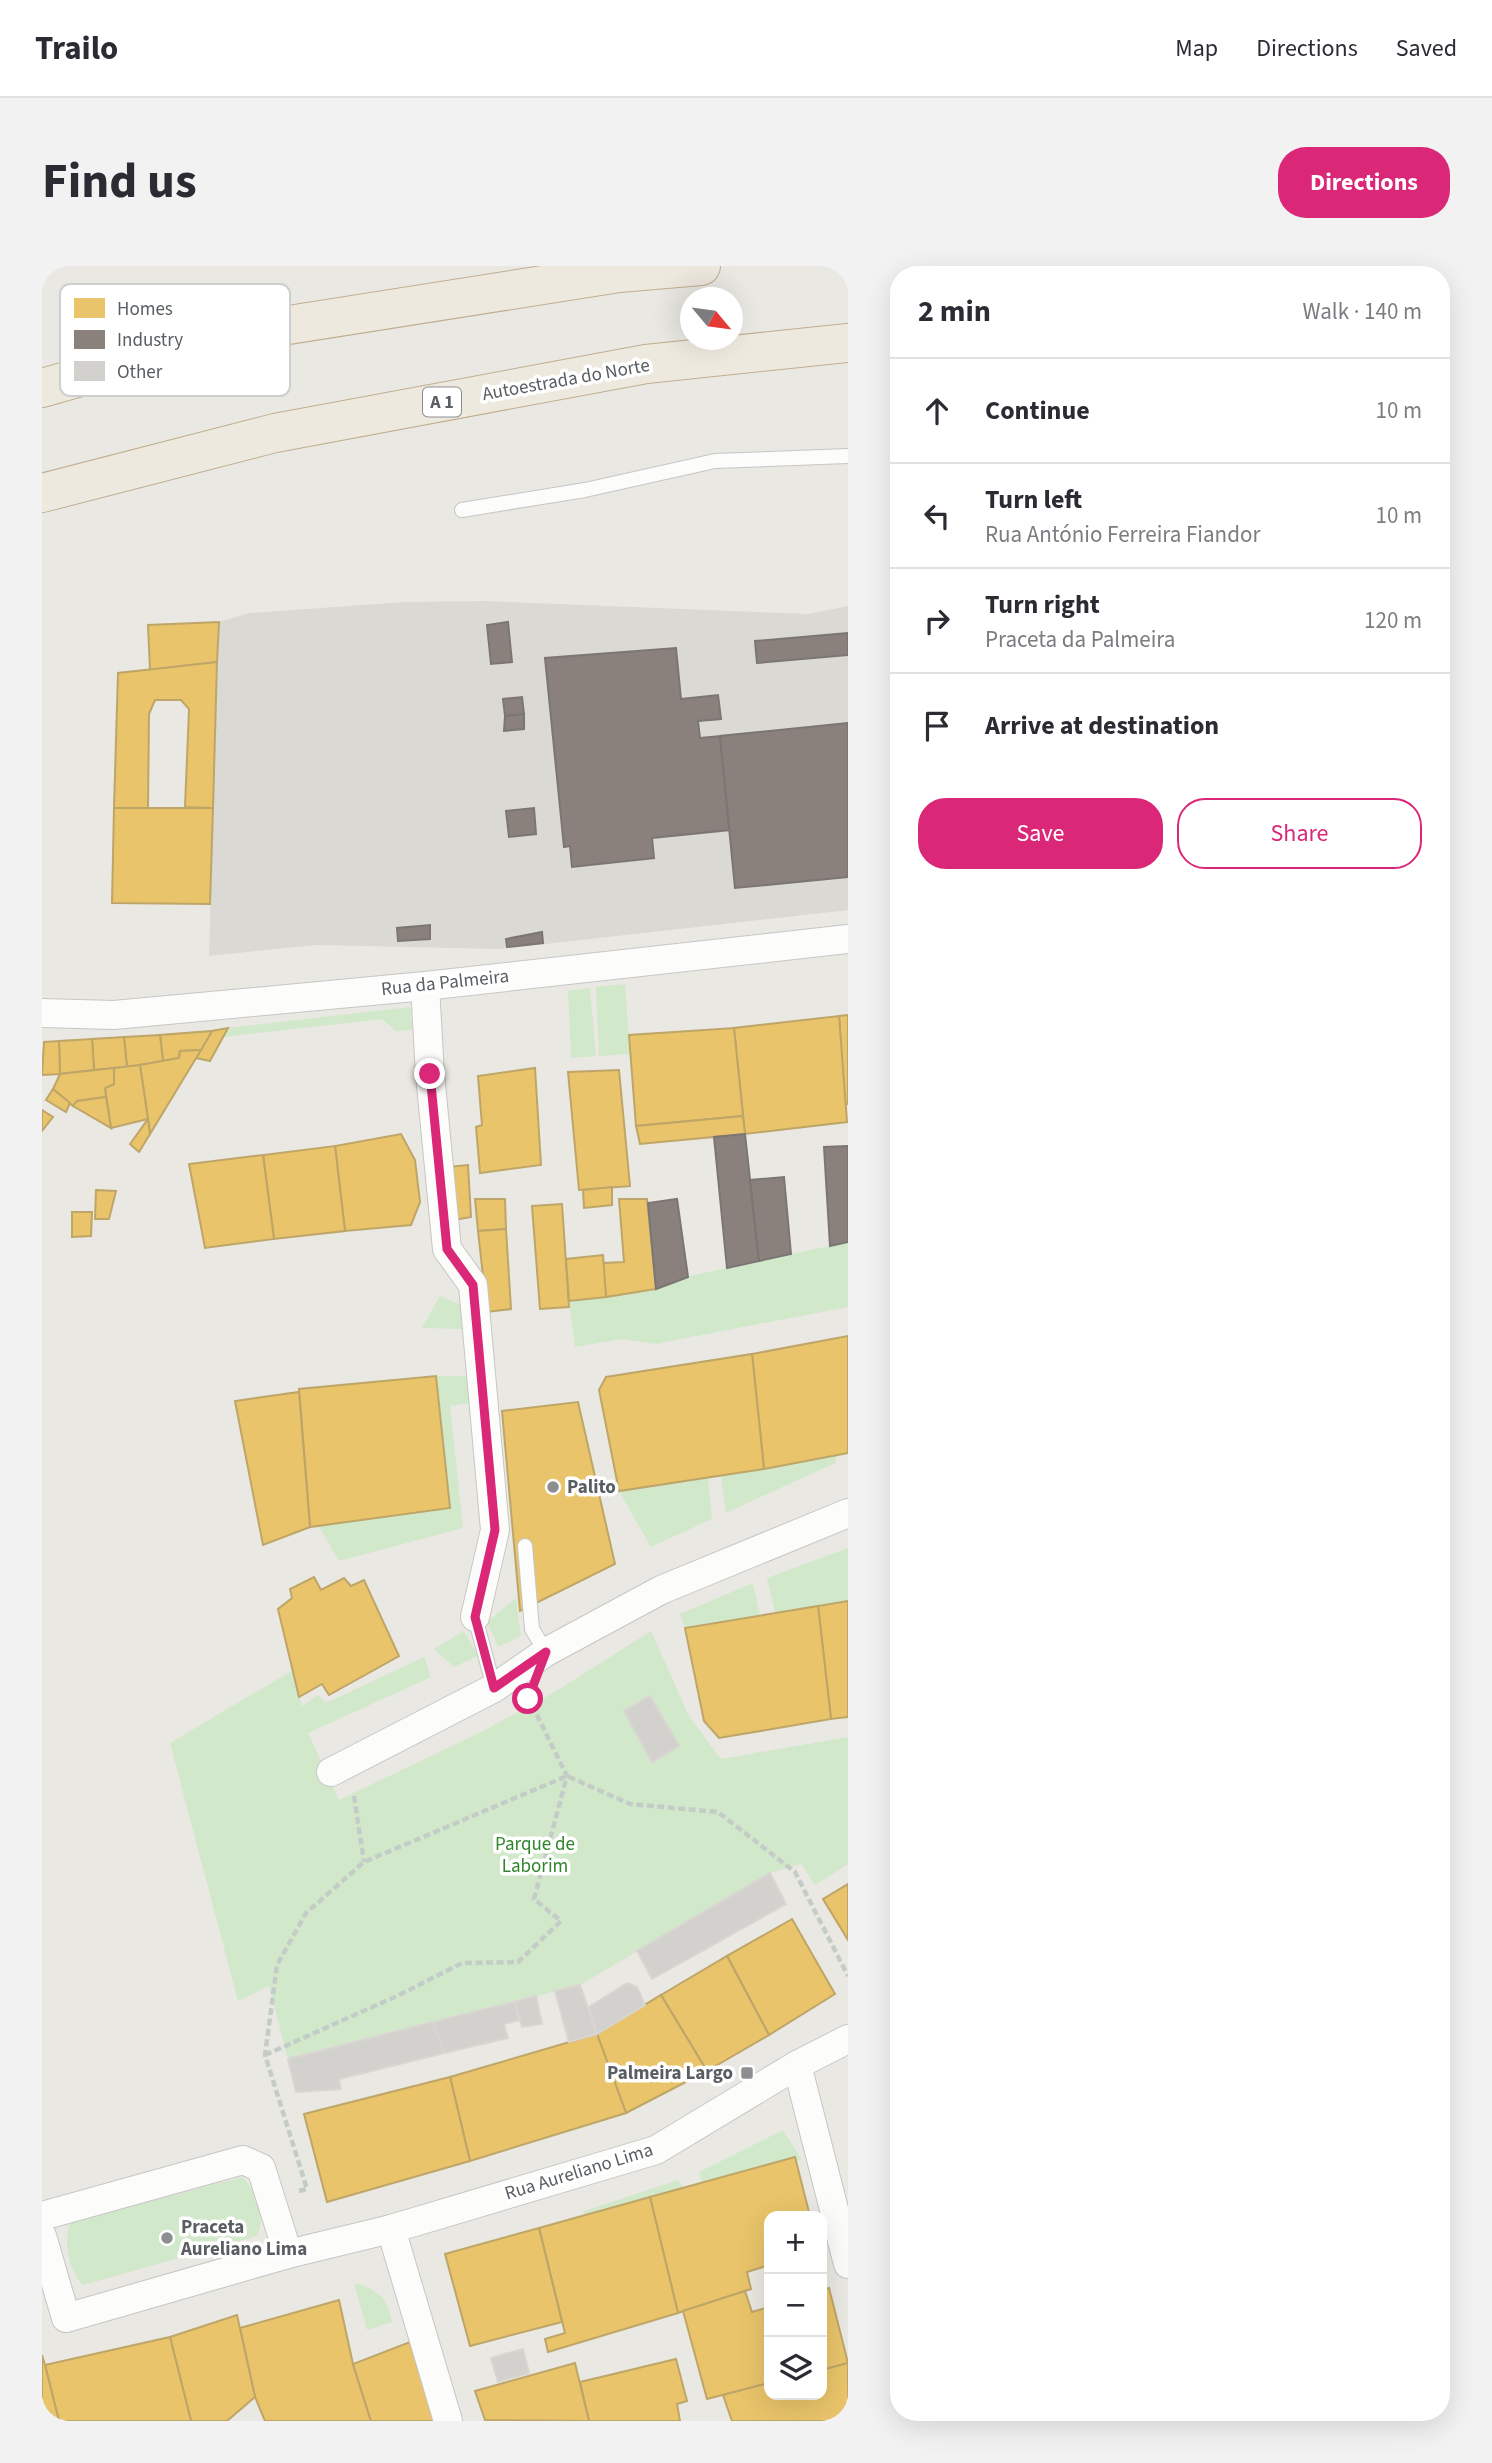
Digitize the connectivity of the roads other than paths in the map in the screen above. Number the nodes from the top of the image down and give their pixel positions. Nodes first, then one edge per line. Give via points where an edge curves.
1 (701, 266) edge
2 (290, 325) edge
3 (848, 343) edge
4 (60, 383) edge
5 (42, 388) edge
6 (848, 456) edge
7 (42, 493) edge
8 (462, 510) dead end
9 (848, 939) edge
10 (425, 986) junction
11 (42, 1013) edge
12 (848, 1513) edge
13 (526, 1546) dead end
14 (475, 1617) joint
15 (546, 1652) junction
16 (494, 1688) junction
17 (340, 1768) road end
18 (848, 2039) edge
19 (797, 2065) junction
20 (42, 2216) edge
21 (391, 2229) junction
22 (42, 2236) edge
23 (288, 2254) junction
24 (848, 2264) edge
25 (448, 2421) edge

1 - 2 highway via 620,273
3 - 7 highway, Autoestrada do Norte / A 1 via 633,367 275,433
4 - 5 highway
6 - 8 lane via 715,461 585,490
9 - 10 street, Rua da Palmeira
10 - 11 street, Rua da Palmeira via 114,1015
10 - 14 street via 447,1249 473,1285 495,1530
12 - 15 street via 660,1590
13 - 15 lane via 532,1629
14 - 16 lane
15 - 16 street
16 - 17 street
18 - 19 street, Rua Aureliano Lima
19 - 21 street, Rua Aureliano Lima via 656,2150
19 - 24 street
20 - 23 street via 243,2160 261,2168
21 - 23 street, Rua Aureliano Lima
21 - 25 street
22 - 23 street via 66,2318

